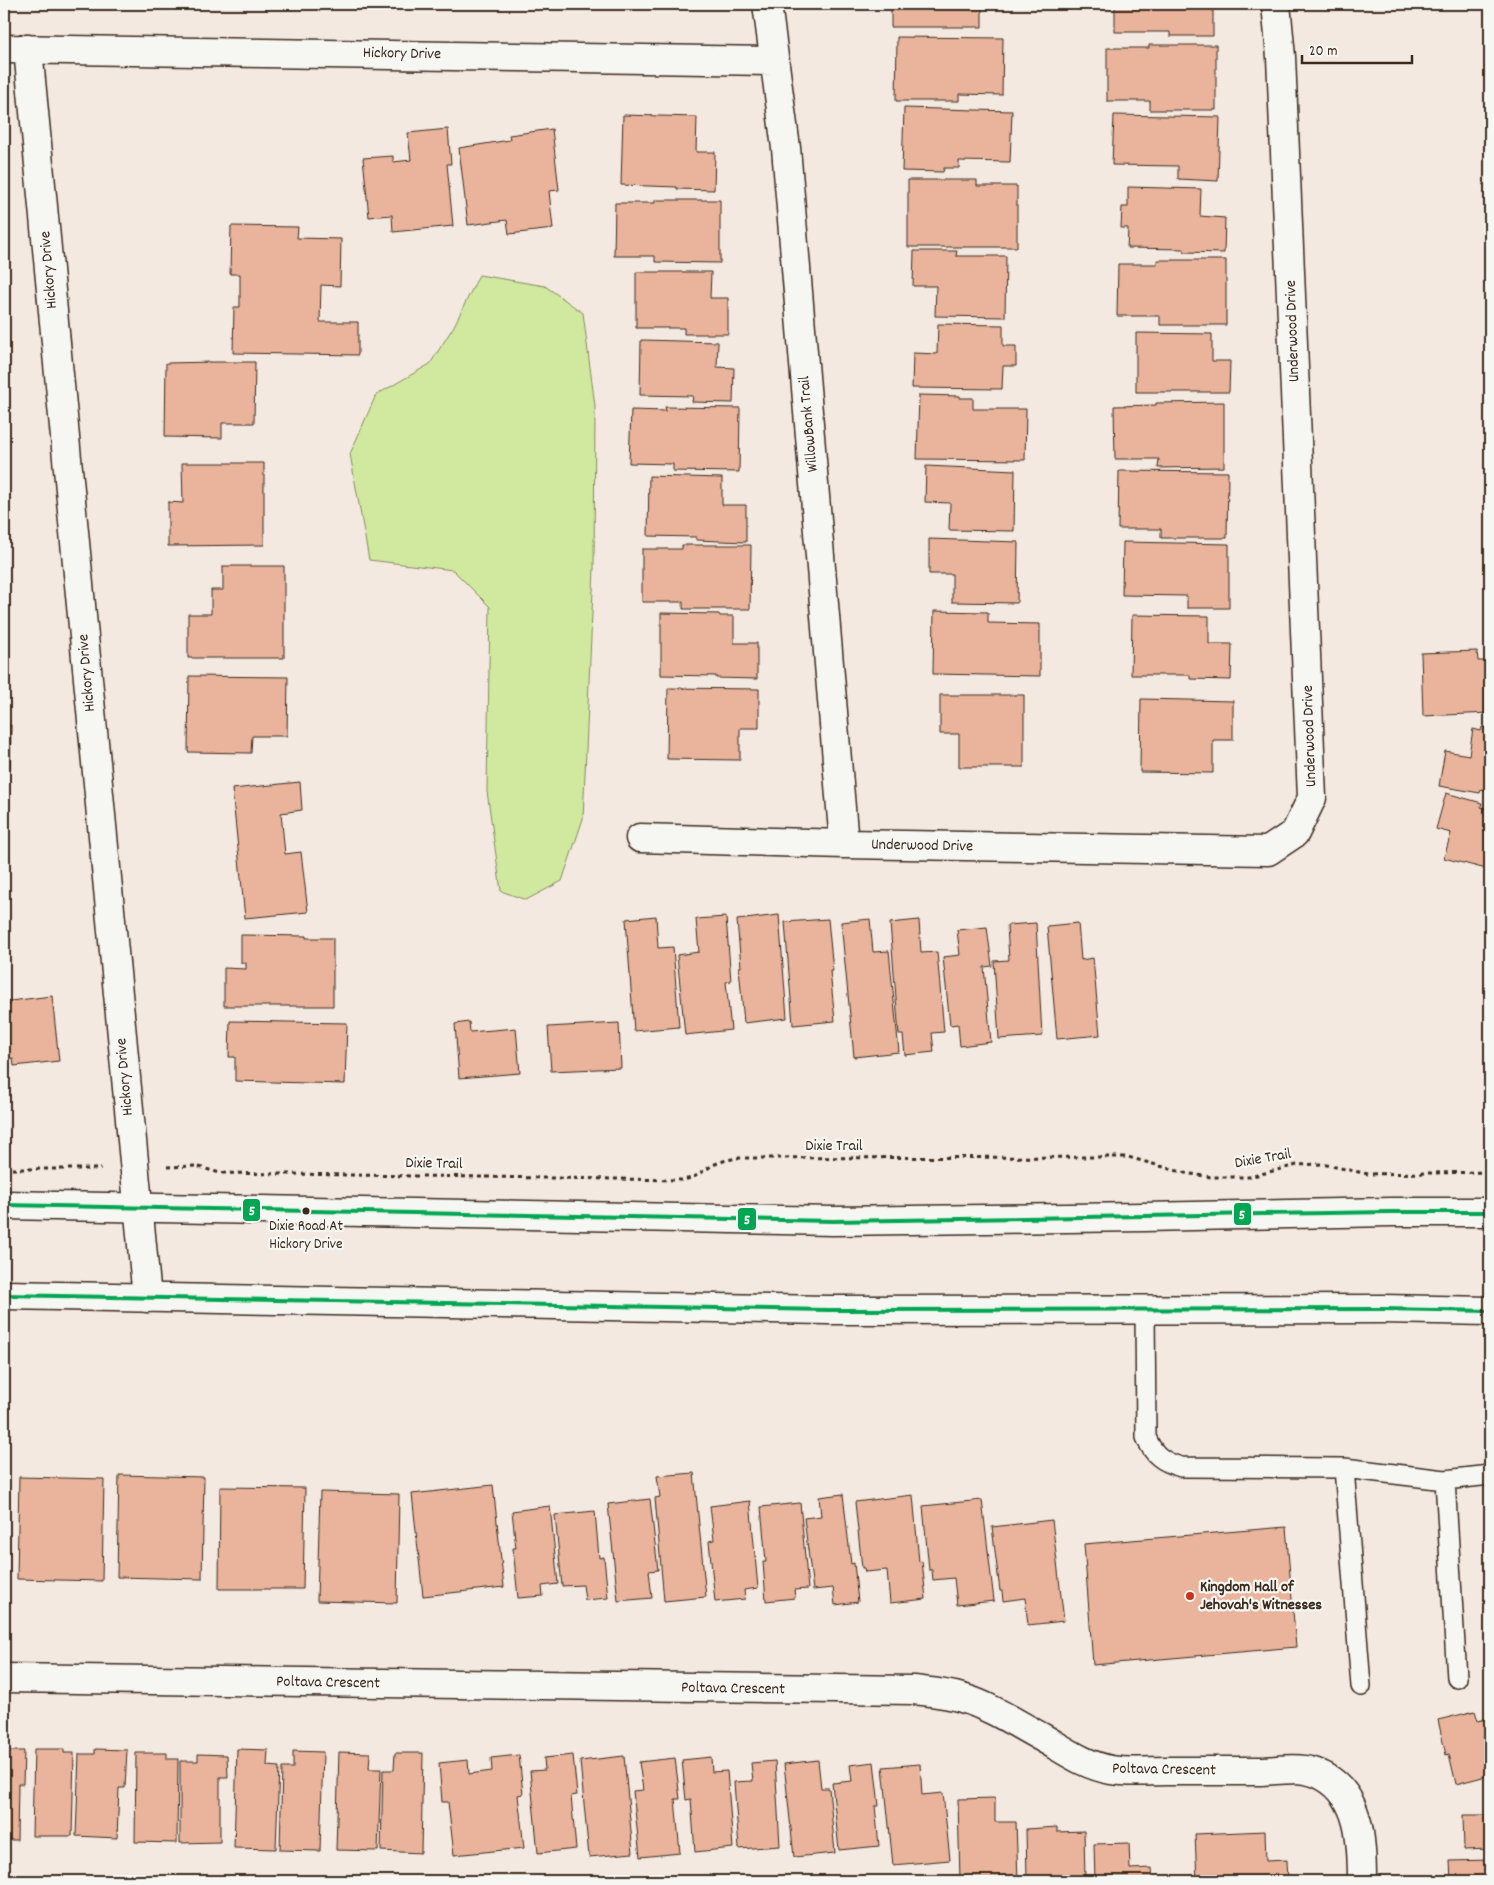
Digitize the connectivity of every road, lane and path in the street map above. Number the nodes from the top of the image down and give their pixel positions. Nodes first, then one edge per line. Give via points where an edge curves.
1 (767, 4) edge
2 (1276, 4) edge
3 (16, 49) edge
4 (775, 61) junction
5 (640, 838) dead end
6 (844, 844) junction
7 (178, 1166) dead end
8 (4, 1168) edge
9 (84, 1170) dead end
10 (1490, 1172) edge
11 (4, 1205) edge
12 (138, 1208) junction
13 (1490, 1212) edge
14 (4, 1296) edge
15 (147, 1298) junction
16 (1145, 1309) junction
17 (1490, 1311) edge
18 (1344, 1468) junction
19 (1490, 1475) edge
20 (1445, 1480) junction
21 (4, 1678) edge
22 (1456, 1678) dead end
23 (1361, 1686) dead end
24 (1362, 1881) edge

1 - 4 street, WillowBank Trail
2 - 6 street, Underwood Drive via 1281,57 1312,798 1295,833 1268,851
3 - 4 street, Hickory Drive
3 - 12 street, Hickory Drive
4 - 6 street, WillowBank Trail via 786,148
5 - 6 street, Underwood Drive
7 - 10 path, Dixie Trail via 196,1166 220,1173 682,1180 737,1158 1128,1158 1211,1177 1249,1177 1297,1165 1322,1164 1368,1174
8 - 9 path
11 - 12 street
12 - 13 street via 833,1221
12 - 15 street, Hickory Drive
14 - 15 street
15 - 16 street via 828,1310
16 - 17 street
16 - 18 lane via 1146,1437 1157,1456 1168,1464 1181,1467
18 - 20 lane
18 - 23 lane
19 - 20 lane
20 - 22 lane
21 - 24 street, Poltava Crescent via 914,1690 939,1693 985,1707 1077,1759 1112,1770 1265,1771 1291,1768 1325,1777 1350,1801 1357,1818

